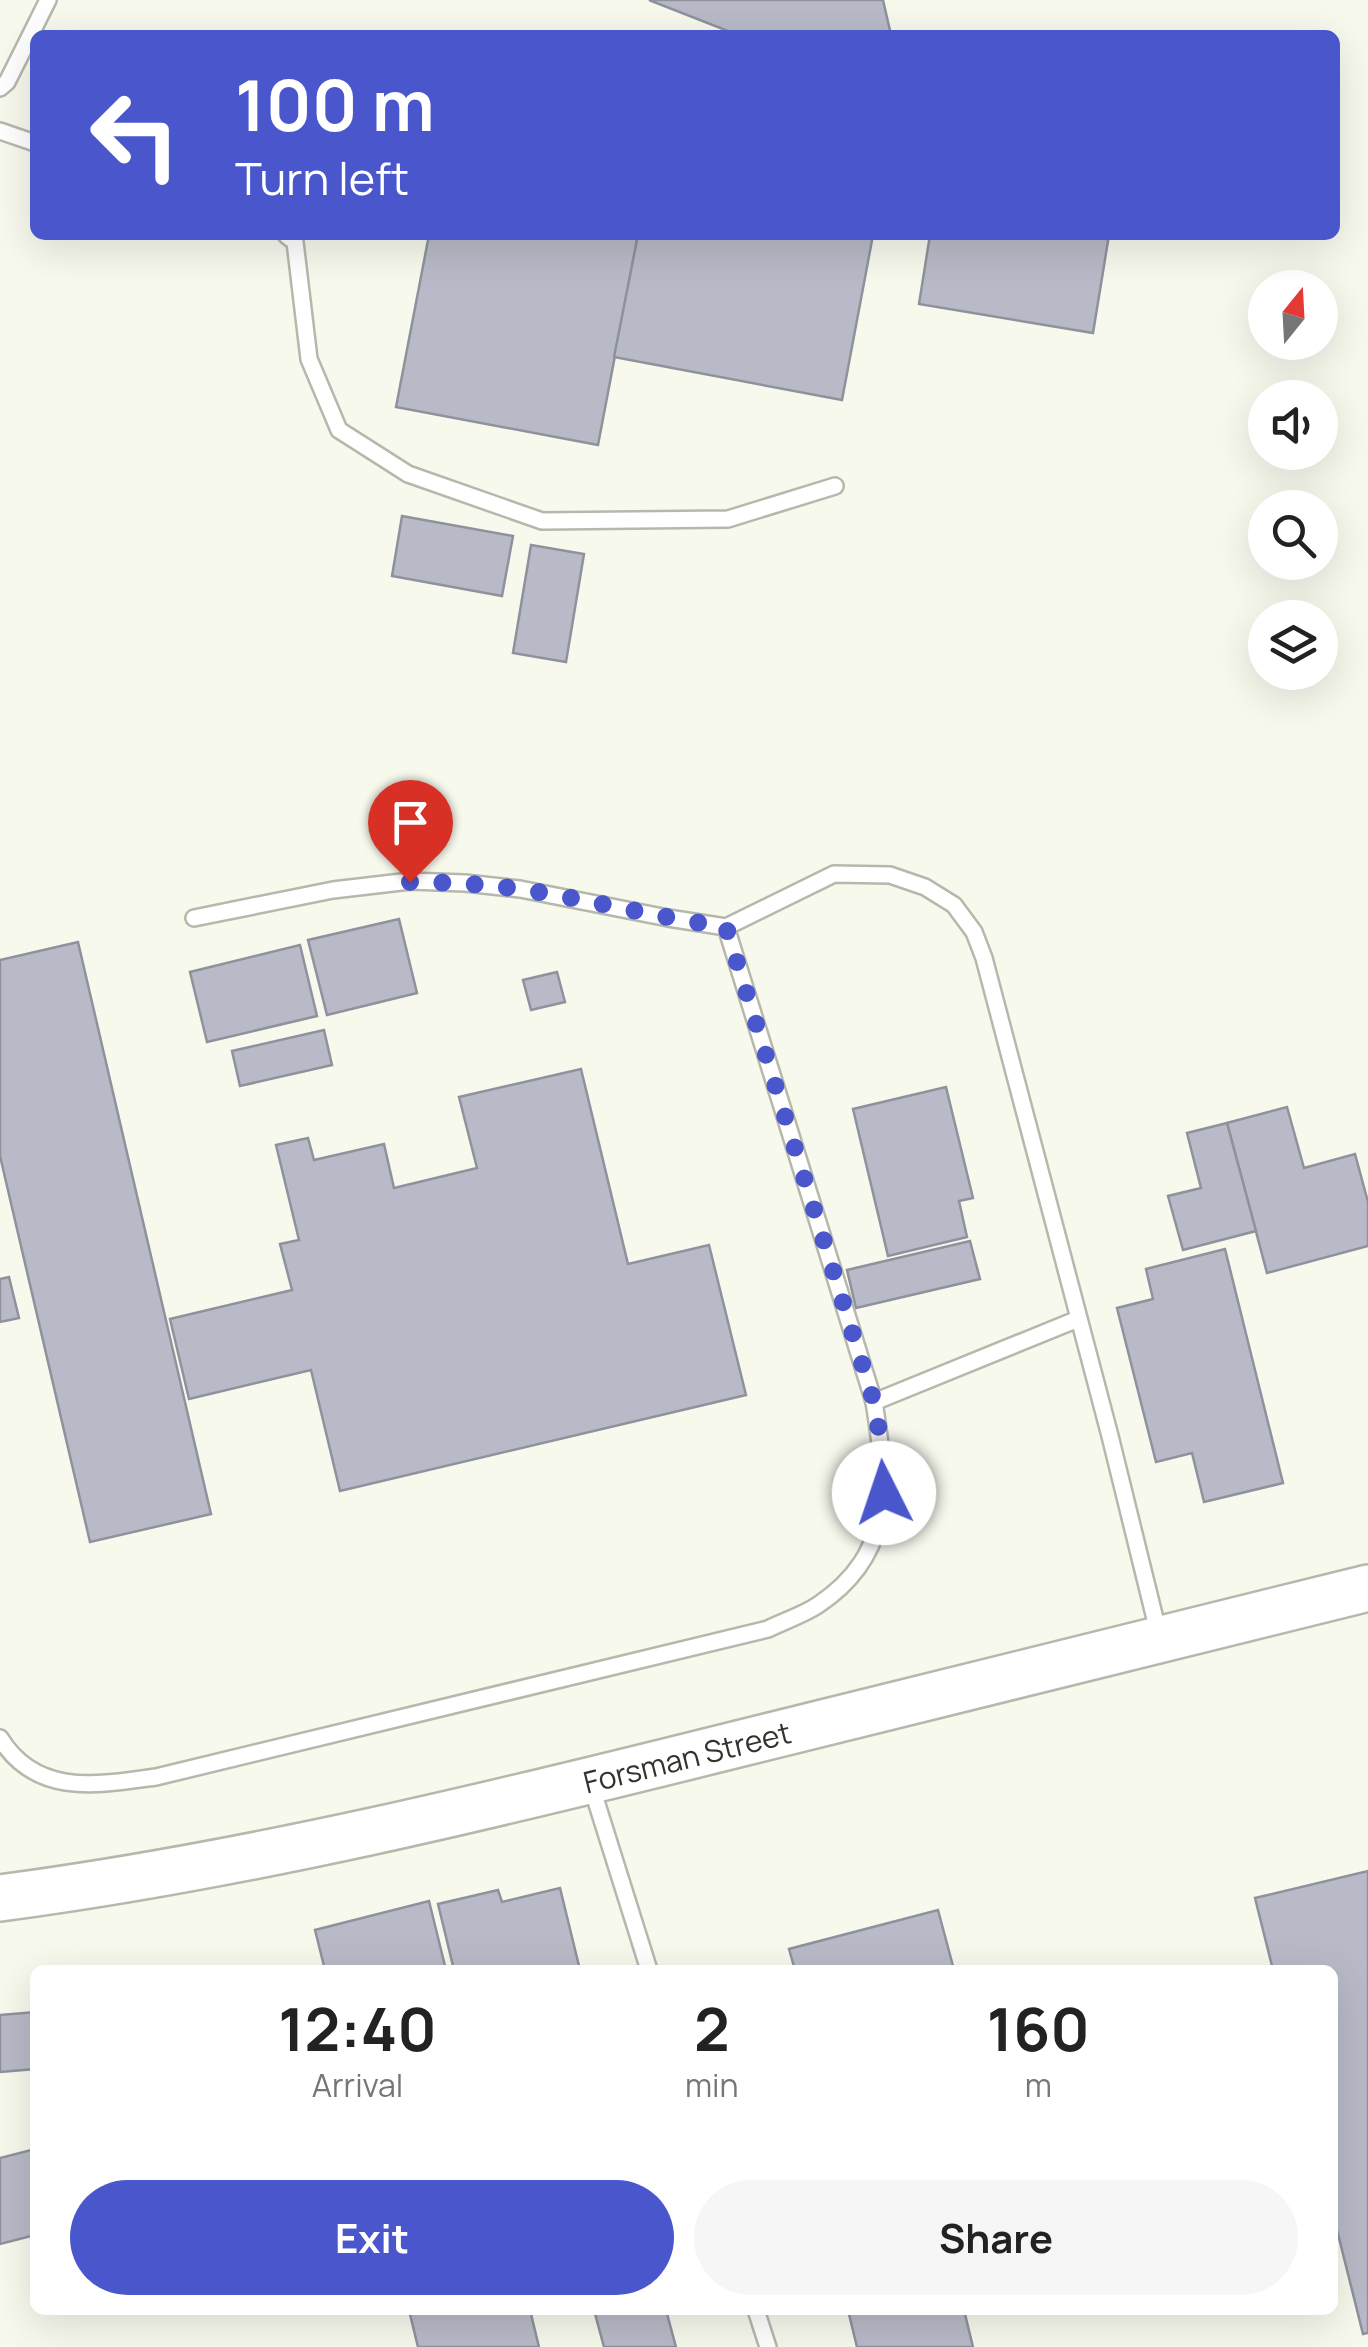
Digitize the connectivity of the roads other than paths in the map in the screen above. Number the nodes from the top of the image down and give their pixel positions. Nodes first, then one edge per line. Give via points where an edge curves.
1 (48, 0) edge
2 (33, 30) edge
3 (30, 36) edge
4 (0, 88) edge
5 (0, 130) edge
6 (30, 141) edge
7 (292, 240) edge
8 (835, 486) dead end
9 (194, 918) dead end
10 (726, 927) junction
11 (1078, 1319) junction
12 (874, 1402) junction
13 (1368, 1588) edge
14 (1160, 1639) junction
15 (0, 1738) edge
16 (590, 1781) junction
17 (0, 1898) edge
18 (647, 1965) edge
19 (758, 2315) edge
20 (768, 2347) edge

1 - 2 lane
3 - 4 lane
5 - 6 lane
7 - 8 lane via 309,359 340,430 408,474 542,521 728,519
9 - 10 lane via 410,882 520,890
10 - 11 lane via 834,874 890,875 954,904 984,958
10 - 12 lane
11 - 12 lane
11 - 14 lane
12 - 15 lane via 884,1493 866,1556 816,1607 768,1628 97,1786 40,1774 11,1756
13 - 14 street, Forsman Street
14 - 16 street, Forsman Street
16 - 17 street, Forsman Street via 236,1860
16 - 18 lane
19 - 20 lane

